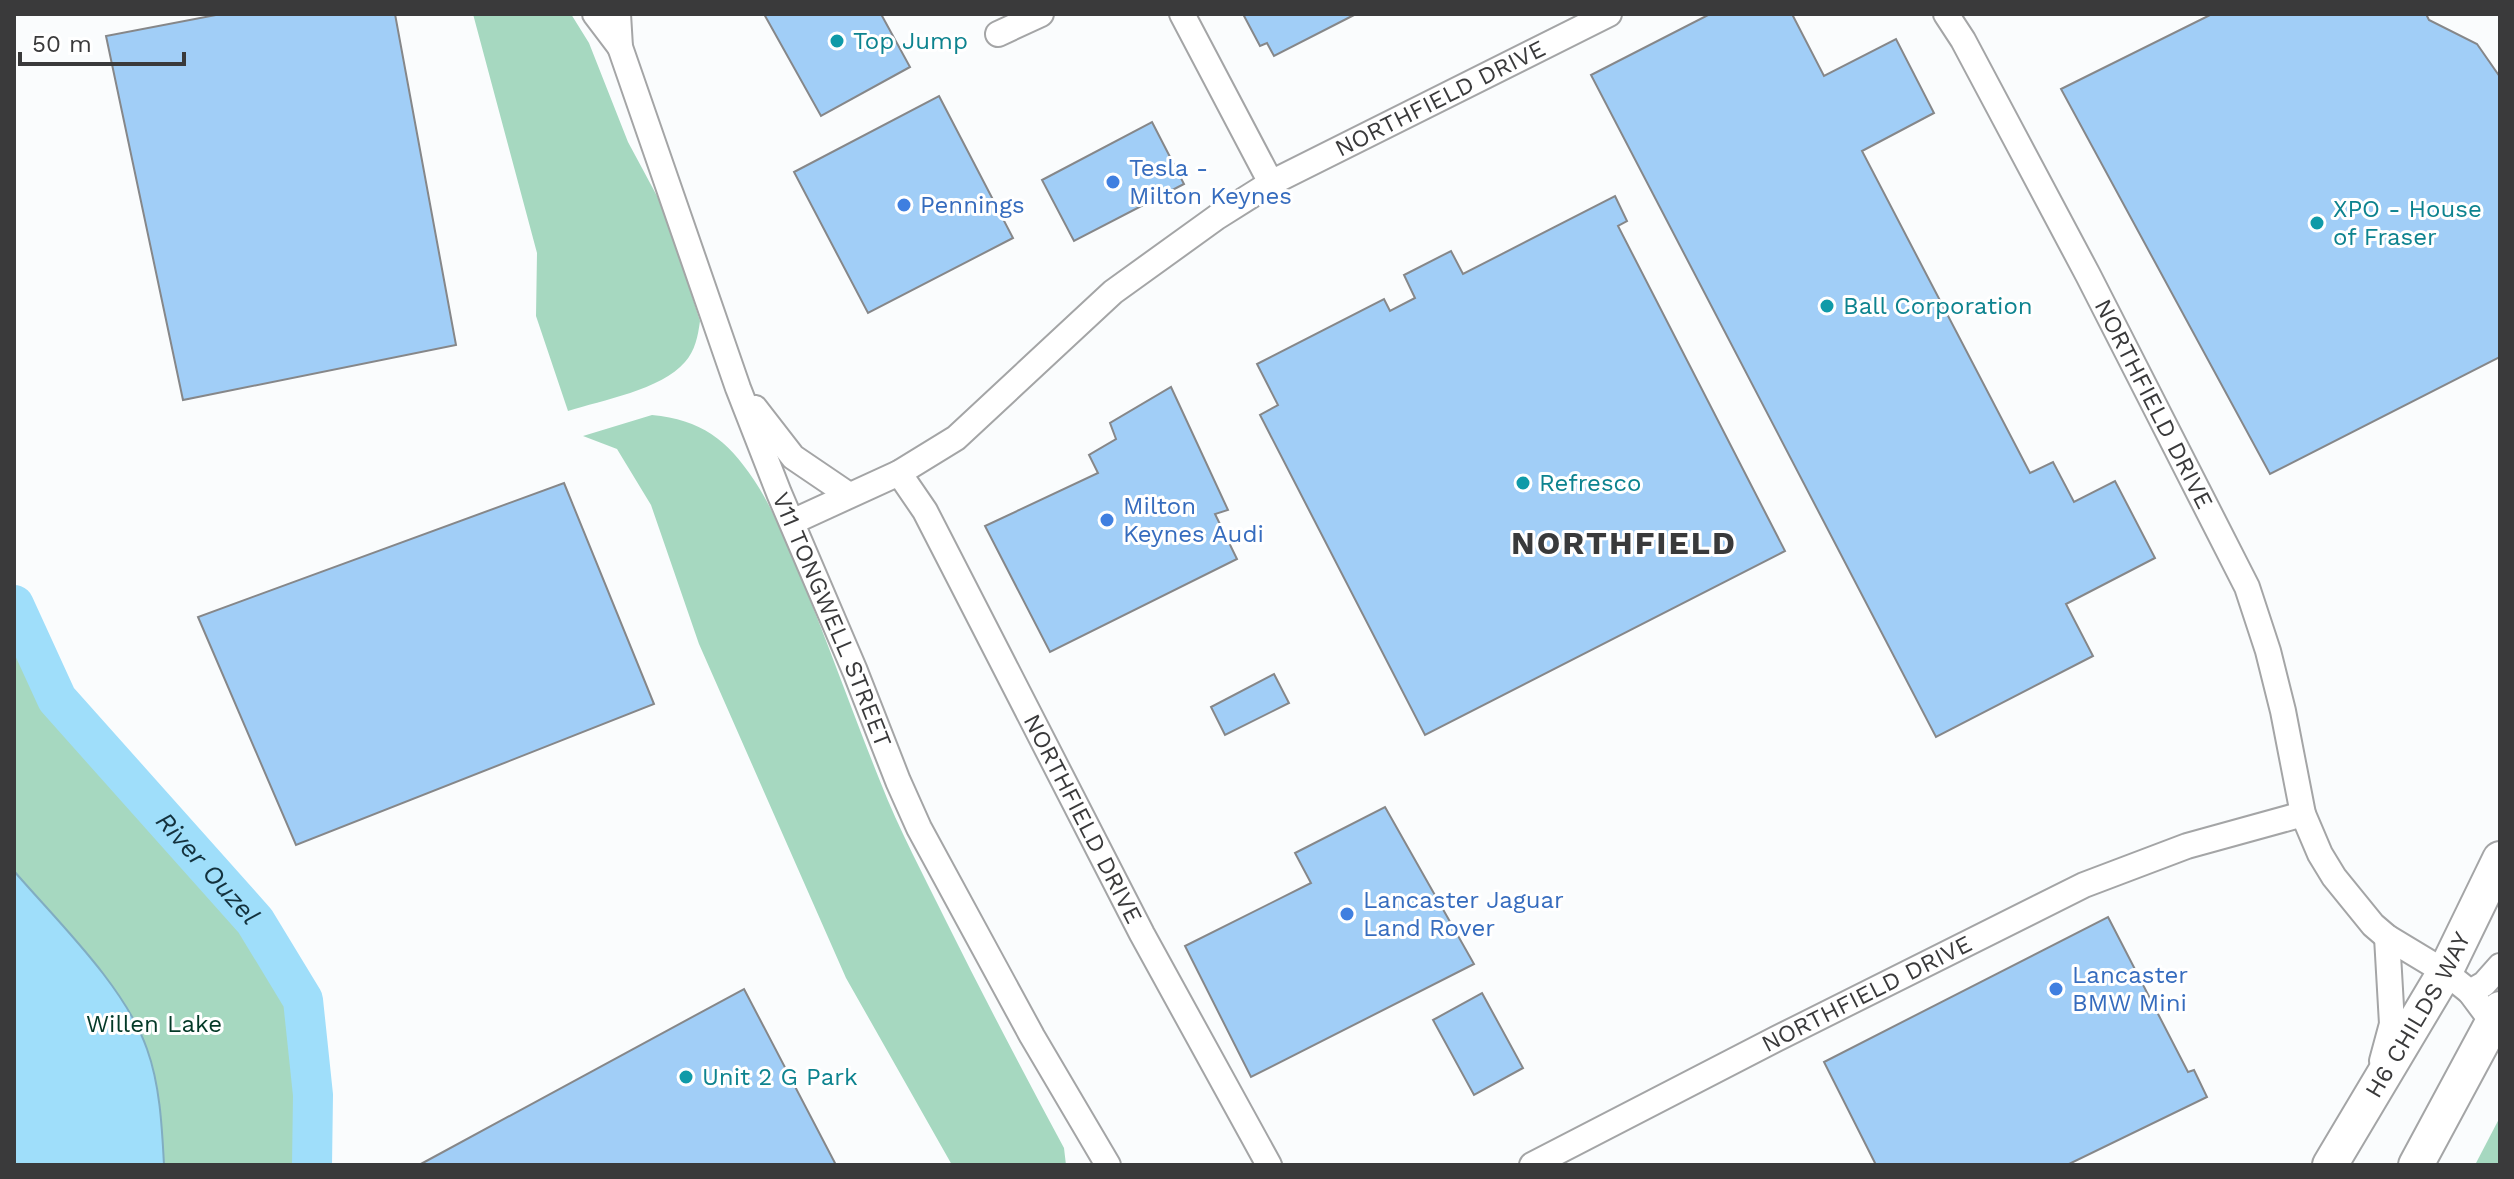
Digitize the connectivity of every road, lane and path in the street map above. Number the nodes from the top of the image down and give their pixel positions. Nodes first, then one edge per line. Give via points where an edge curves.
1 (595, 14) edge
2 (618, 14) edge
3 (1041, 14) edge
4 (1182, 14) edge
5 (1609, 14) edge
6 (1946, 14) edge
7 (998, 34) dead end
8 (620, 47) junction
9 (1271, 183) junction
10 (738, 388) junction
11 (899, 473) junction
12 (849, 495) junction
13 (792, 522) junction
14 (2303, 814) junction
15 (2500, 859) edge
16 (2387, 937) junction
17 (2500, 966) edge
18 (2457, 982) junction
19 (2497, 1016) edge
20 (2356, 1119) junction
21 (2433, 1149) edge
22 (1108, 1165) edge
23 (1269, 1165) edge
24 (1532, 1165) edge
25 (2330, 1165) edge
26 (2416, 1165) edge

1 - 8 street, V11 TONGWELL STREET
2 - 8 street, V11 TONGWELL STREET
3 - 7 street
4 - 9 street
5 - 9 street, NORTHFIELD DRIVE
6 - 14 street, NORTHFIELD DRIVE via 2095,289 2247,587 2283,711
8 - 10 street, V11 TONGWELL STREET
9 - 11 street, NORTHFIELD DRIVE via 1137,272 956,438
10 - 12 street via 793,457
10 - 13 street, V11 TONGWELL STREET
11 - 12 street, NORTHFIELD DRIVE
11 - 23 street, NORTHFIELD DRIVE via 925,511 1135,921
12 - 13 street, NORTHFIELD DRIVE
13 - 22 street, V11 TONGWELL STREET via 919,828
14 - 16 street, NORTHFIELD DRIVE via 2334,877
14 - 24 street, NORTHFIELD DRIVE via 2187,846 2084,885
15 - 18 highway, H6 CHILDS WAY
16 - 18 street, NORTHFIELD DRIVE
16 - 20 street via 2392,1024 2388,1047
17 - 18 street via 2484,984
18 - 19 street, NORTHFIELD DRIVE
18 - 20 highway, H6 CHILDS WAY
19 - 21 highway
20 - 25 highway, H6 CHILDS WAY
21 - 26 highway

